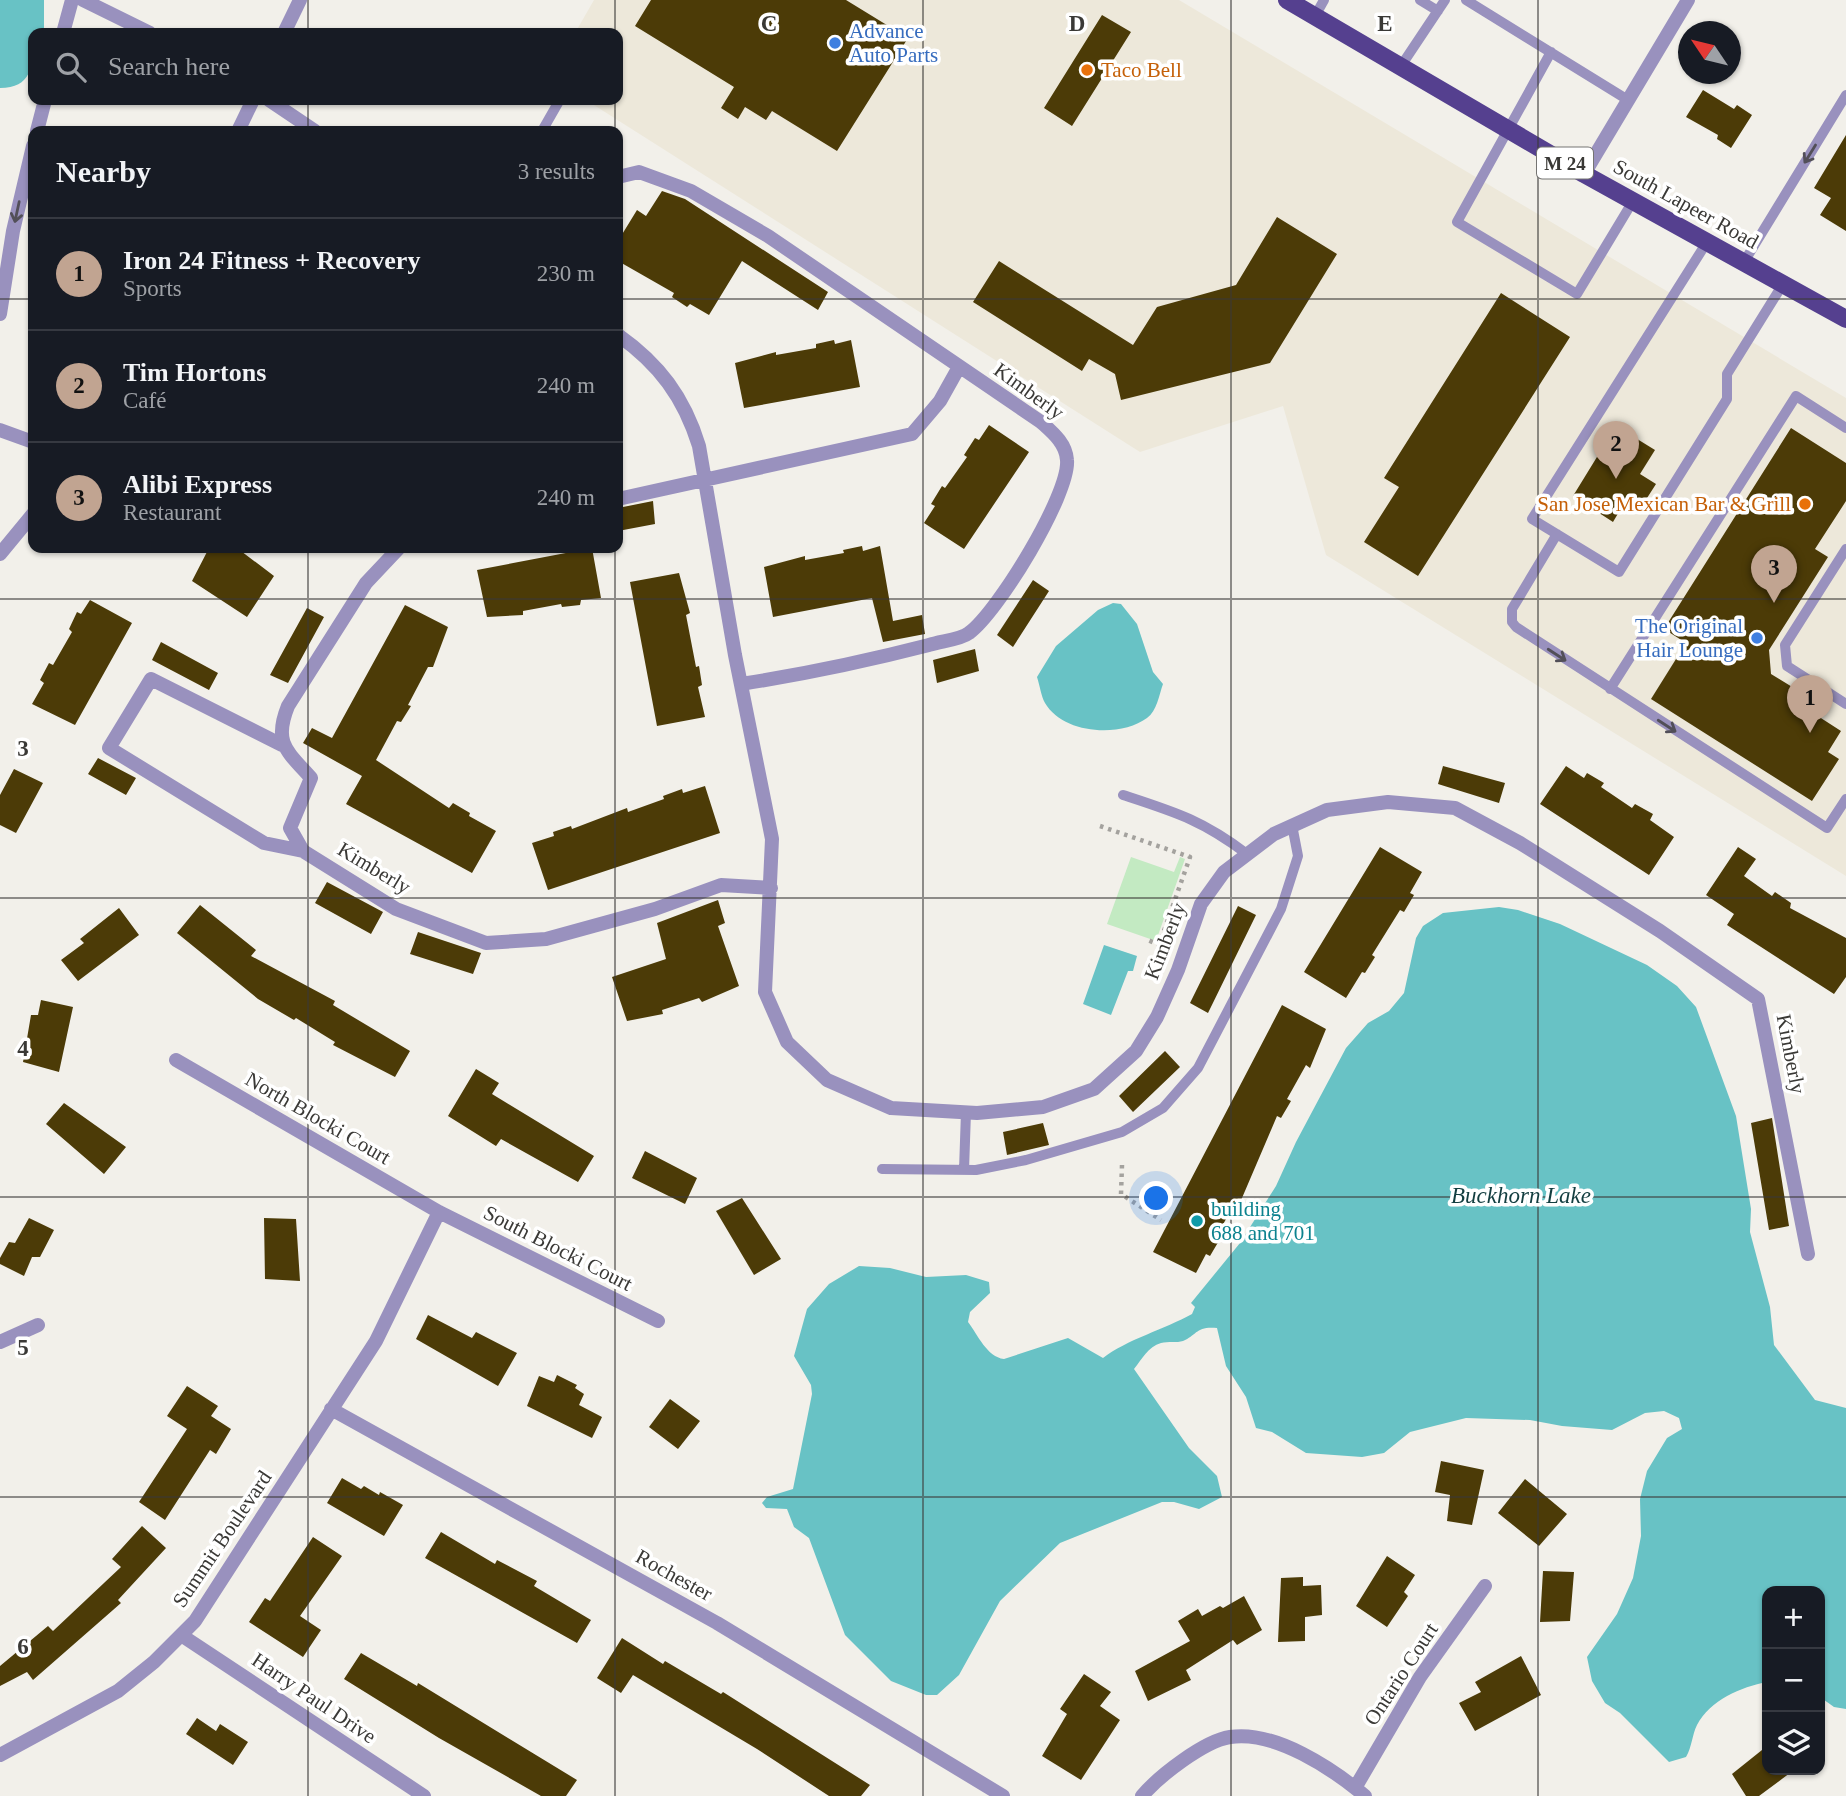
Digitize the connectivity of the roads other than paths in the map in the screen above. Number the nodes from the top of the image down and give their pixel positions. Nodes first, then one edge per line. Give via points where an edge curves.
1 (72, 0) edge
2 (83, 0) edge
3 (300, 0) edge
4 (1287, 0) edge
5 (1324, 0) edge
6 (1420, 0) edge
7 (1445, 0) edge
8 (1466, 0) edge
9 (1688, 0) edge
10 (1438, 11) junction
11 (1315, 16) junction
12 (64, 28) edge
13 (140, 28) edge
14 (286, 28) edge
15 (1551, 52) junction
16 (1401, 66) junction
17 (1846, 95) edge
18 (1628, 100) junction
19 (44, 105) edge
20 (251, 105) edge
21 (276, 105) edge
22 (557, 105) edge
23 (38, 126) edge
24 (240, 126) edge
25 (308, 126) edge
26 (545, 126) edge
27 (1507, 129) junction
28 (28, 167) edge
29 (1584, 174) junction
30 (623, 176) edge
31 (1633, 201) junction
32 (1707, 242) junction
33 (1744, 262) junction
34 (1783, 284) junction
35 (0, 314) edge
36 (1844, 314) edge
37 (623, 339) edge
38 (959, 366) junction
39 (1846, 428) edge
40 (0, 430) edge
41 (28, 440) edge
42 (705, 480) junction
43 (623, 498) edge
44 (28, 520) edge
45 (1557, 534) junction
46 (1846, 549) edge
47 (394, 553) edge
48 (0, 554) edge
49 (741, 684) junction
50 (1610, 689) junction
51 (1846, 704) edge
52 (282, 745) junction
53 (1122, 795) dead end
54 (1846, 799) edge
55 (1292, 825) junction
56 (303, 851) junction
57 (1247, 854) junction
58 (771, 888) junction
59 (176, 1060) dead end
60 (966, 1112) junction
61 (882, 1169) dead end
62 (964, 1170) junction
63 (439, 1212) junction
64 (1808, 1254) dead end
65 (658, 1321) dead end
66 (38, 1325) dead end
67 (0, 1342) edge
68 (331, 1409) junction
69 (1485, 1586) dead end
70 (181, 1635) junction
71 (0, 1755) edge
72 (1360, 1792) edge
73 (424, 1796) edge
74 (1003, 1796) edge
75 (1142, 1796) edge

1 - 12 street
2 - 13 street
3 - 14 street
4 - 11 main road, South Lapeer Road / M 24
5 - 11 lane
6 - 10 lane
7 - 10 lane
8 - 15 lane
9 - 18 street
10 - 16 lane
11 - 16 main road, South Lapeer Road / M 24
15 - 18 lane
15 - 27 lane
16 - 27 main road, South Lapeer Road / M 24
17 -> 33 lane
18 - 29 street
19 - 23 street
20 - 24 street
21 - 25 street
22 - 26 lane
27 - 29 main road, South Lapeer Road / M 24
27 - 31 lane via 1457,222 1577,293
28 -> 35 street
29 - 31 main road, South Lapeer Road / M 24
30 - 38 street, Kimberly via 639,172 691,191 768,236
31 - 32 main road, South Lapeer Road / M 24
32 - 33 main road, South Lapeer Road / M 24
32 - 45 lane via 1532,519
33 - 34 main road, South Lapeer Road / M 24
34 - 36 main road, South Lapeer Road / M 24
34 - 45 lane via 1727,374 1727,399 1619,572
37 - 42 street, Kimberly via 647,356 674,388 691,418
38 - 42 street via 940,401 912,434
38 - 49 street, Kimberly via 1041,422 1060,440 1068,458 1065,483 1004,592 969,634 812,673
39 - 50 lane via 1796,396
40 - 41 street
42 - 43 street
42 - 49 street, Kimberly
44 - 48 street
45 -> 50 lane via 1510,615 1516,627
46 - 51 lane via 1785,645 1787,666
47 - 52 street via 366,583 288,706 281,723
49 - 58 street, Kimberly via 772,839
50 -> 54 lane via 1827,828
52 - 56 street, Kimberly via 311,778 290,828
52 - 56 street via 151,679 109,748 264,843
53 - 57 lane via 1191,817
55 - 57 street, Kimberly
55 - 62 lane via 1298,856 1281,909 1185,1087 1163,1108 1122,1132 1026,1160
55 - 64 street, Kimberly via 1327,810 1388,802 1455,808 1660,931 1758,999
56 - 58 street, Kimberly via 397,909 486,943 546,939 721,885
57 - 60 street, Kimberly via 1224,872 1201,904 1178,970 1136,1051 1094,1090 1043,1107
58 - 60 street, Kimberly via 765,992 787,1042 827,1080 891,1108
59 - 63 street, North Blocki Court
60 - 62 lane
61 - 62 lane
63 - 65 street, South Blocki Court
63 - 68 street via 376,1340
66 - 67 street
68 - 70 street, Summit Boulevard via 195,1621
68 - 74 street, Rochester via 717,1623
69 - 72 street, Ontario Court via 1420,1677
70 - 71 street, Summit Boulevard via 118,1691
70 - 73 street, Harry Paul Drive
72 - 75 street via 1308,1755 1258,1737 1229,1737 1188,1758

